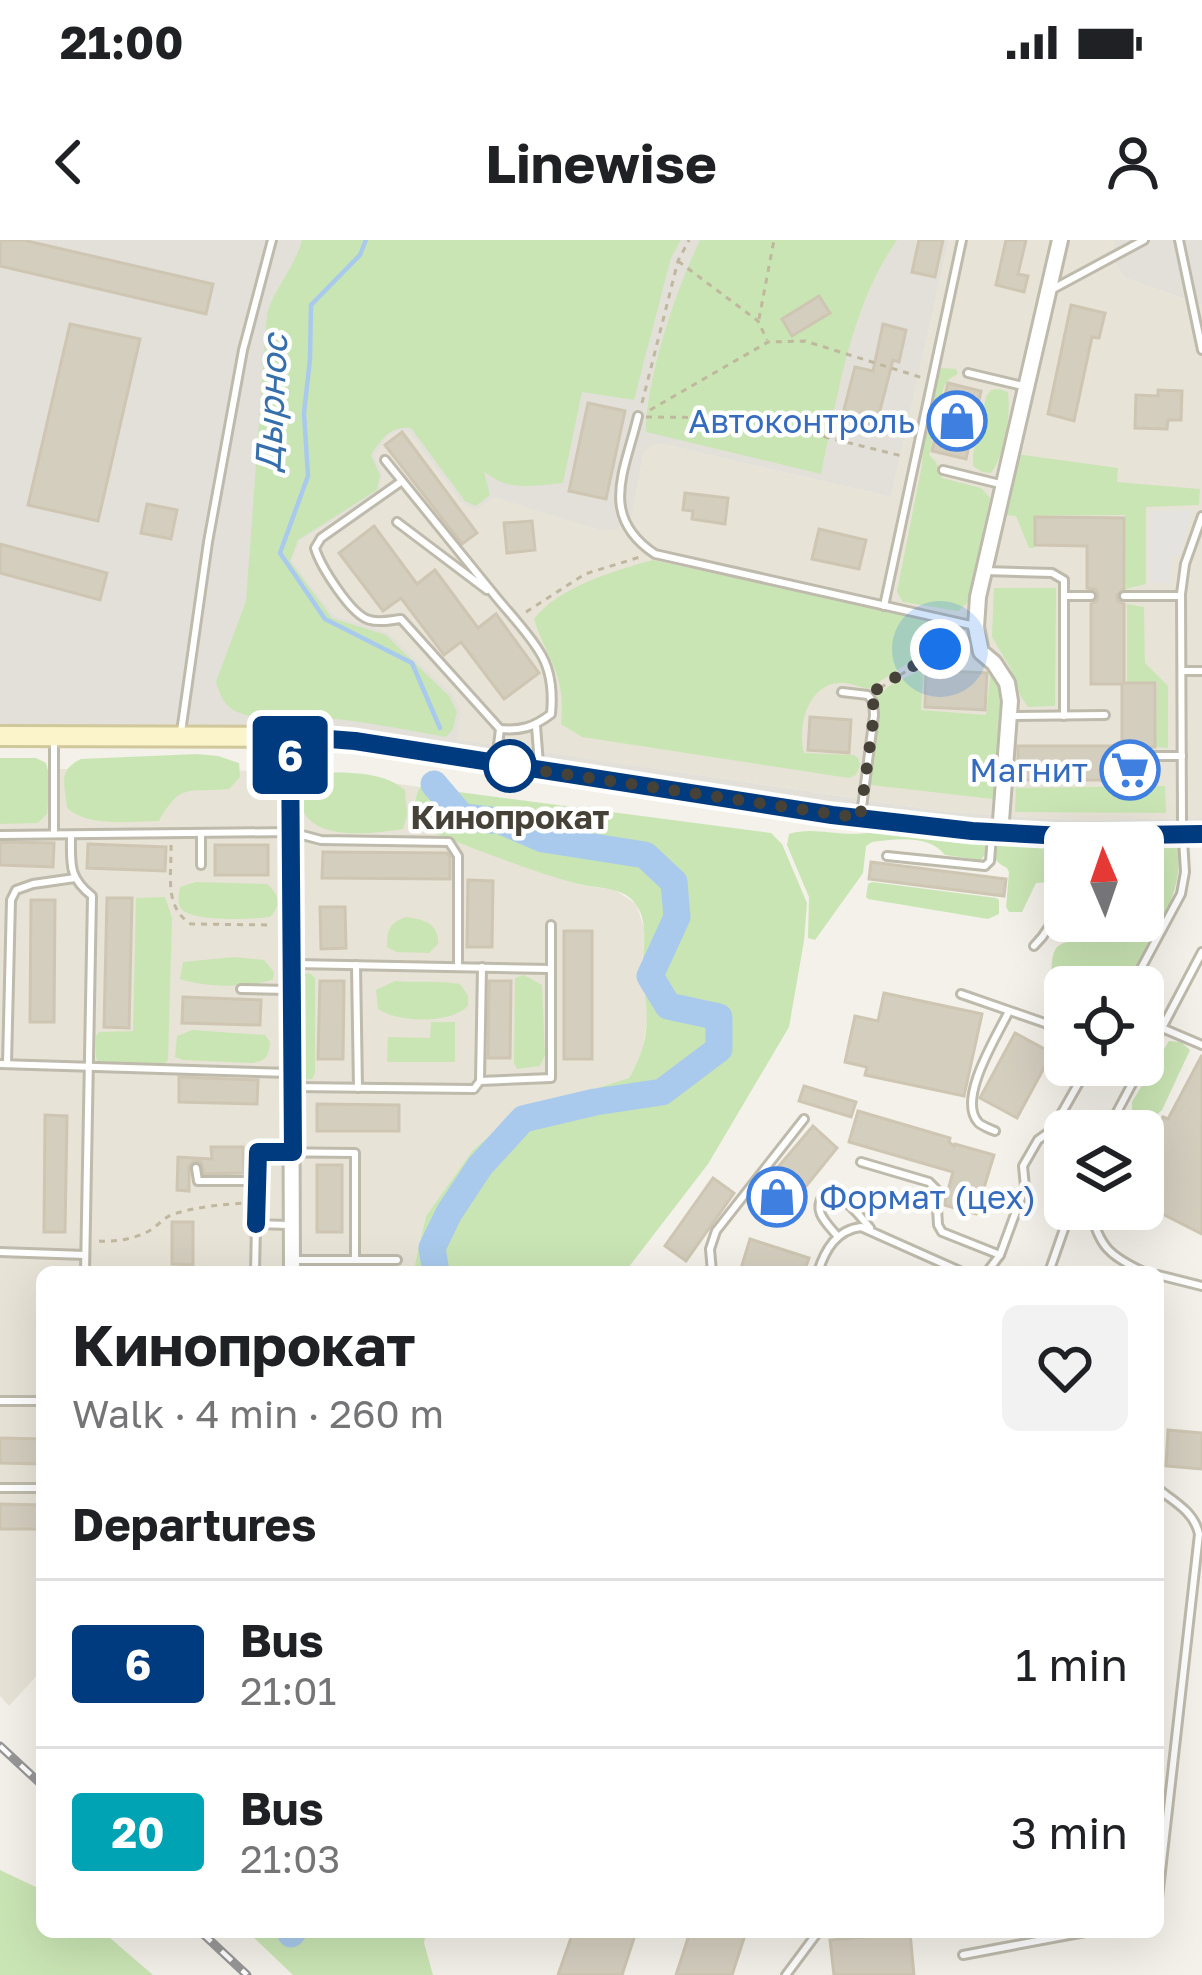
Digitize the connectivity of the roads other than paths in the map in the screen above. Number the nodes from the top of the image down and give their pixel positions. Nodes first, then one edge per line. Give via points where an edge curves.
1 (272, 240) edge
2 (962, 240) edge
3 (1060, 240) edge
4 (1144, 240) edge
5 (1179, 240) edge
6 (1048, 292) junction
7 (1202, 350) edge
8 (968, 373) dead end
9 (1026, 387) junction
10 (638, 416) road end
11 (385, 460) dead end
12 (943, 470) dead end
13 (402, 481) junction
14 (1004, 484) junction
15 (1202, 516) edge
16 (397, 521) dead end
17 (984, 571) junction
18 (495, 596) junction
19 (1066, 596) junction
20 (1090, 596) dead end
21 (1124, 596) dead end
22 (1181, 596) junction
23 (884, 606) junction
24 (976, 626) junction
25 (1181, 671) junction
26 (1202, 671) edge
27 (842, 692) dead end
28 (1009, 716) junction
29 (1064, 716) junction
30 (1105, 716) dead end
31 (536, 726) junction
32 (500, 729) junction
33 (54, 735) junction
34 (181, 735) junction
35 (0, 736) edge
36 (290, 736) junction
37 (1145, 756) dead end
38 (1182, 756) junction
39 (496, 764) junction
40 (540, 771) junction
41 (860, 818) junction
42 (291, 832) junction
43 (201, 833) junction
44 (996, 833) junction
45 (1192, 834) edge
46 (0, 835) edge
47 (54, 835) junction
48 (70, 835) junction
49 (1044, 835) edge
50 (887, 856) dead end
51 (201, 865) dead end
52 (75, 878) junction
53 (550, 925) dead end
54 (1044, 936) edge
55 (1034, 946) dead end
56 (1201, 956) edge
57 (292, 964) junction
58 (356, 965) junction
59 (1142, 966) edge
60 (458, 967) junction
61 (482, 968) junction
62 (551, 969) junction
63 (241, 989) dead end
64 (292, 990) junction
65 (961, 994) dead end
66 (1008, 1013) junction
67 (1044, 1024) edge
68 (1164, 1024) edge
69 (1164, 1029) edge
70 (1202, 1045) edge
71 (3, 1064) edge
72 (89, 1067) junction
73 (292, 1080) junction
74 (481, 1082) junction
75 (1077, 1086) edge
76 (358, 1088) junction
77 (804, 1119) dead end
78 (995, 1131) dead end
79 (293, 1152) junction
80 (861, 1162) dead end
81 (196, 1168) dead end
82 (257, 1180) junction
83 (256, 1224) junction
84 (292, 1225) junction
85 (871, 1230) junction
86 (1064, 1230) edge
87 (1095, 1230) edge
88 (838, 1237) junction
89 (0, 1252) edge
90 (85, 1255) junction
91 (1000, 1255) junction
92 (355, 1260) junction
93 (397, 1261) dead end
94 (85, 1266) edge
95 (255, 1266) edge
96 (292, 1266) edge
97 (711, 1266) edge
98 (820, 1266) edge
99 (949, 1266) edge
100 (992, 1266) edge
101 (1051, 1266) edge
102 (1132, 1266) edge
103 (1164, 1276) edge
104 (1202, 1286) edge
105 (0, 1401) edge
106 (36, 1401) edge
107 (0, 1488) edge
108 (36, 1488) edge
109 (1164, 1493) edge
110 (1164, 1845) edge
111 (814, 1938) edge
112 (1053, 1938) edge
113 (963, 1955) dead end
114 (786, 1975) edge

1 - 34 lane via 243,350
2 - 23 lane
3 - 6 street
4 - 6 lane
5 - 7 lane
6 - 9 street
8 - 9 lane
9 - 14 street
10 - 23 lane via 618,499 638,543 655,554
11 - 13 lane
12 - 14 lane
13 - 18 lane
13 - 32 lane via 321,538 320,563 358,616 400,620
14 - 17 street
15 - 22 lane
16 - 18 lane
17 - 19 lane via 1052,573 1064,580
17 - 24 street
18 - 31 lane via 549,673 551,714
19 - 20 lane
19 - 29 lane
21 - 22 lane
22 - 25 lane
23 - 24 lane
24 - 28 street via 981,652 1007,683
25 - 26 lane
25 - 38 lane
27 - 41 lane via 873,702
28 - 29 lane
28 - 44 street
29 - 30 lane
31 - 32 lane
31 - 40 lane
32 - 39 lane
33 - 34 main road
33 - 35 main road
33 - 47 lane
34 - 36 main road
36 - 39 main road
36 - 42 street
37 - 38 lane
38 - 45 lane
39 - 40 main road
40 - 41 main road
41 - 44 main road
42 - 43 lane
42 - 57 street
42 - 60 lane via 321,840 449,842 458,856
43 - 48 lane
43 - 51 lane
44 - 49 main road
44 - 50 lane via 986,866
45 - 59 lane via 1181,894
46 - 47 lane
47 - 48 lane
48 - 52 lane
52 - 71 lane via 32,884 10,900
52 - 72 lane via 92,896
53 - 62 lane
54 - 55 lane
56 - 68 lane
57 - 58 lane
57 - 64 street
58 - 60 lane
58 - 76 lane
60 - 61 lane
61 - 62 lane
61 - 74 lane
62 - 74 lane via 551,1078
63 - 64 lane
64 - 73 street
65 - 66 lane
66 - 67 lane
66 - 78 lane via 971,1107
69 - 70 lane
71 - 72 lane
72 - 73 lane
72 - 90 lane
73 - 76 lane
73 - 79 street
74 - 76 lane via 474,1089
75 - 91 lane via 1023,1166 1025,1186
77 - 97 lane via 716,1231
79 - 82 lane via 258,1152
79 - 84 street
79 - 92 lane via 355,1153
80 - 91 lane via 928,1182 942,1232
81 - 82 lane via 198,1181
82 - 83 lane
83 - 84 lane
83 - 95 lane
84 - 96 street
85 - 88 lane via 850,1228
85 - 88 lane via 845,1201 823,1196 819,1212
85 - 99 lane
86 - 101 lane
87 - 102 lane via 1111,1256
88 - 98 lane
89 - 90 lane
90 - 94 lane
91 - 100 lane
92 - 93 lane
92 - 96 lane
103 - 104 lane
105 - 106 lane
107 - 108 lane
109 - 110 lane via 1189,1512 1199,1534
111 - 114 lane
112 - 113 lane

